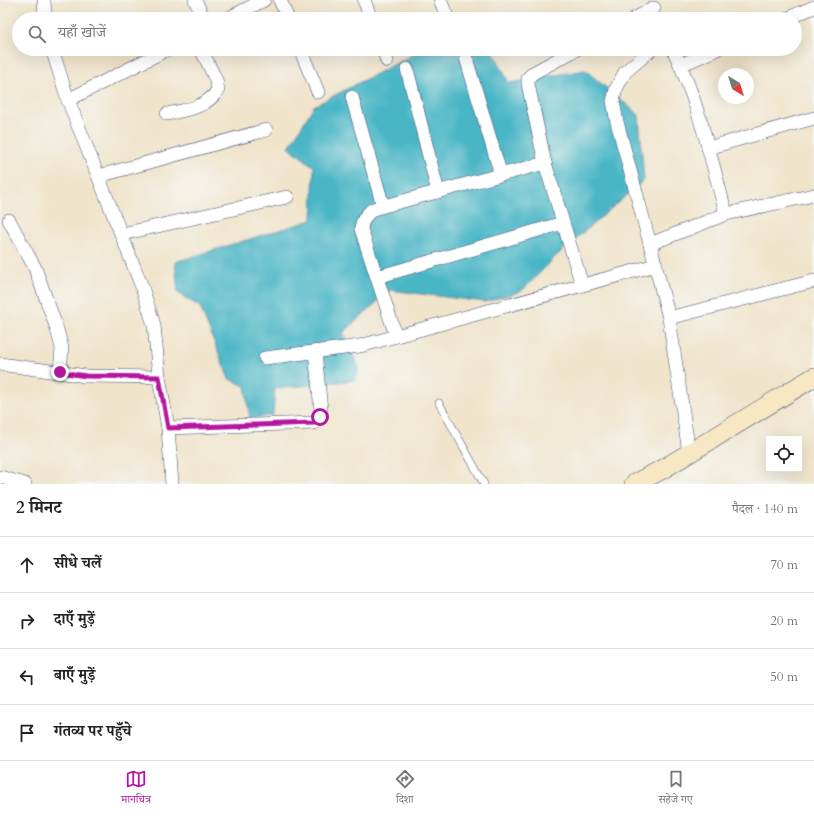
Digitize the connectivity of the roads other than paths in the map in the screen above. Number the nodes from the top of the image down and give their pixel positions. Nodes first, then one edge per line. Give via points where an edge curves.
1 (44, 0) edge
2 (195, 0) edge
3 (264, 0) edge
4 (280, 0) edge
5 (364, 0) edge
6 (440, 0) edge
7 (814, 6) edge
8 (45, 12) edge
9 (201, 12) edge
10 (241, 12) edge
11 (285, 12) edge
12 (368, 12) edge
13 (445, 12) edge
14 (801, 12) edge
15 (54, 56) edge
16 (154, 56) edge
17 (204, 56) edge
18 (303, 56) edge
19 (564, 56) edge
20 (644, 56) edge
21 (676, 56) edge
22 (701, 56) edge
23 (466, 58) dead end
24 (681, 65) junction
25 (407, 70) dead end
26 (318, 92) dead end
27 (352, 97) dead end
28 (68, 100) junction
29 (167, 114) dead end
30 (814, 118) edge
31 (266, 130) dead end
32 (708, 148) junction
33 (545, 163) junction
34 (501, 175) junction
35 (99, 176) junction
36 (438, 192) junction
37 (814, 195) edge
38 (287, 197) dead end
39 (383, 206) junction
40 (726, 214) junction
41 (9, 220) dead end
42 (563, 223) junction
43 (122, 234) junction
44 (650, 244) junction
45 (656, 265) junction
46 (377, 277) junction
47 (814, 281) edge
48 (582, 285) junction
49 (669, 318) junction
50 (396, 336) junction
51 (315, 352) junction
52 (265, 358) dead end
53 (0, 364) edge
54 (60, 372) junction
55 (159, 377) junction
56 (814, 377) edge
57 (439, 403) dead end
58 (168, 428) junction
59 (690, 453) junction
60 (0, 477) edge
61 (23, 484) edge
62 (172, 484) edge
63 (484, 484) edge
64 (634, 484) edge

1 - 8 street
2 - 9 street
3 - 10 street
4 - 11 street
5 - 12 street
6 - 13 street
7 - 14 street
15 - 28 street
16 - 28 street
17 - 29 street via 218,90 206,102 195,108
18 - 26 street
19 - 33 street via 528,78
20 - 44 street via 625,72 616,88 613,101
21 - 24 street
22 - 24 street
23 - 34 street
24 - 32 street
25 - 36 street
27 - 39 street
28 - 35 street
30 - 32 street
31 - 35 street
32 - 40 street
33 - 34 street
33 - 42 street
34 - 36 street
35 - 43 street
36 - 39 street
37 - 40 street
38 - 43 street
39 - 46 street via 373,209 365,216 361,229
40 - 44 street
41 - 54 street via 35,268 49,307 62,348
42 - 46 street
42 - 48 street
43 - 55 street via 154,325
44 - 45 street
45 - 48 street
45 - 49 street
46 - 50 street
47 - 49 street
48 - 50 street
49 - 59 street
50 - 51 street via 360,346
51 - 52 street
51 - 58 street via 321,410 320,417 314,423
53 - 54 street
54 - 55 street via 86,376
55 - 58 street
56 - 59 street
57 - 63 lane
58 - 62 street
59 - 64 street
60 - 61 street

